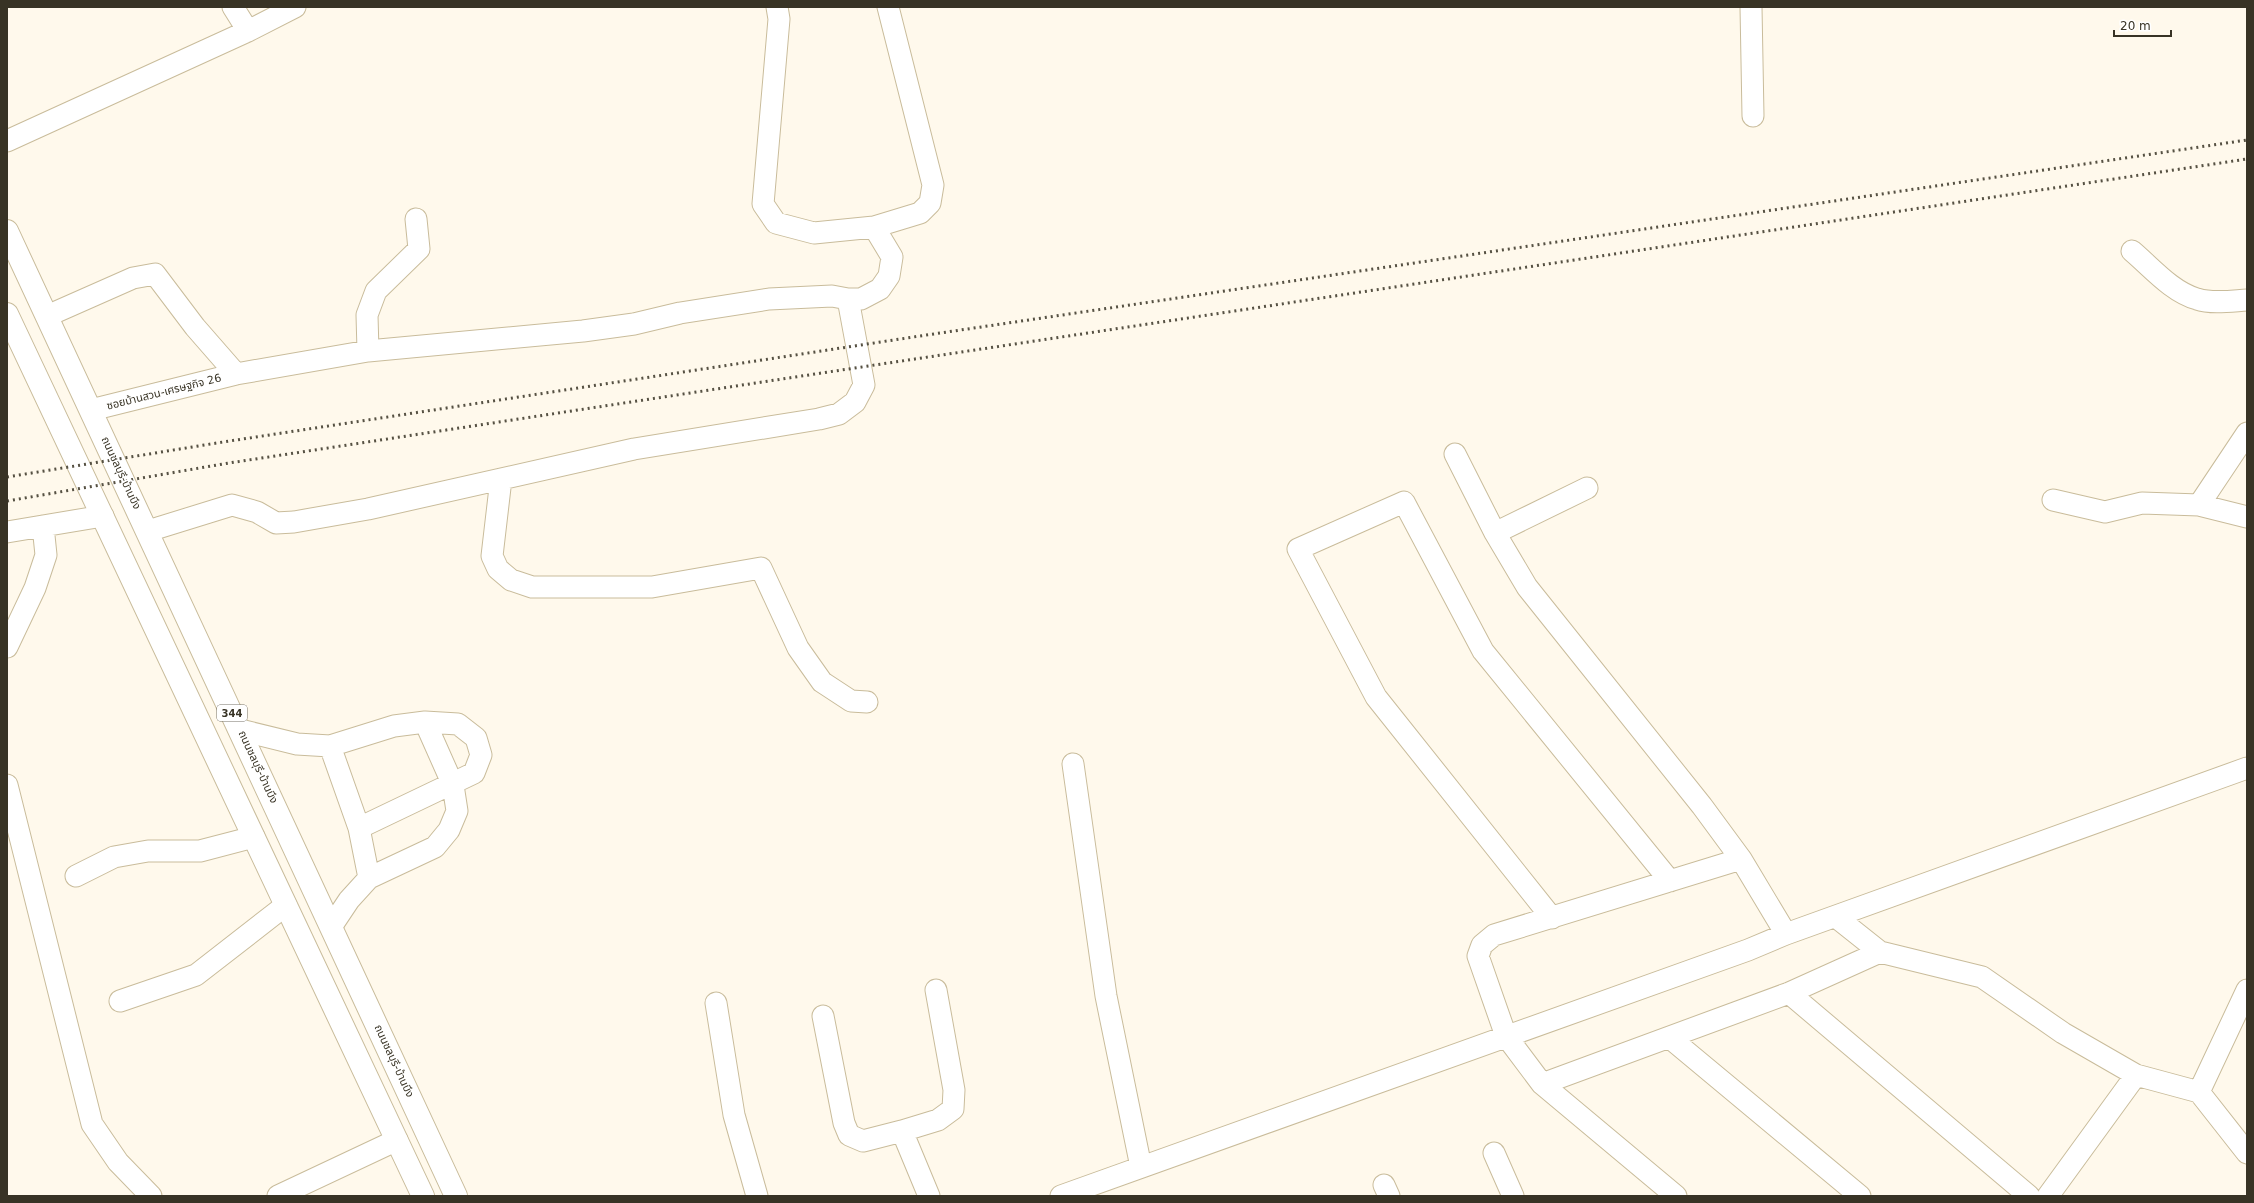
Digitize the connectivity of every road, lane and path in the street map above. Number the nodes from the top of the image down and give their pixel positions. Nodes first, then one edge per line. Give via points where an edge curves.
1 (233, 7) edge
2 (295, 7) edge
3 (776, 7) edge
4 (888, 7) edge
5 (1751, 7) edge
6 (248, 31) junction
7 (1753, 116) dead end
8 (7, 141) edge
9 (416, 219) dead end
10 (874, 227) junction
11 (7, 230) edge
12 (2132, 251) dead end
13 (848, 299) junction
14 (2247, 300) edge
15 (7, 314) edge
16 (47, 316) junction
17 (368, 351) junction
18 (236, 374) junction
19 (91, 410) junction
20 (2247, 432) edge
21 (1455, 454) dead end
22 (501, 479) junction
23 (1587, 488) dead end
24 (2053, 500) dead end
25 (2199, 505) junction
26 (103, 516) junction
27 (2247, 517) edge
28 (43, 526) junction
29 (7, 532) edge
30 (148, 532) junction
31 (1496, 533) junction
32 (7, 647) edge
33 (867, 702) dead end
34 (425, 722) junction
35 (240, 730) junction
36 (330, 746) junction
37 (1073, 764) dead end
38 (2247, 768) edge
39 (7, 785) edge
40 (453, 785) junction
41 (359, 828) junction
42 (254, 837) junction
43 (1741, 859) junction
44 (76, 876) dead end
45 (369, 878) junction
46 (1670, 881) junction
47 (286, 905) junction
48 (1836, 916) junction
49 (1552, 918) junction
50 (331, 927) junction
51 (1786, 934) junction
52 (1880, 952) junction
53 (936, 990) dead end
54 (2247, 990) edge
55 (1789, 993) junction
56 (120, 1002) dead end
57 (716, 1002) dead end
58 (823, 1016) dead end
59 (1506, 1036) junction
60 (1670, 1038) junction
61 (2136, 1075) junction
62 (1542, 1084) junction
63 (2199, 1092) junction
64 (902, 1131) junction
65 (397, 1140) junction
66 (1494, 1153) dead end
67 (2247, 1153) edge
68 (1141, 1167) junction
69 (1664, 1192) edge
70 (151, 1196) edge
71 (278, 1196) edge
72 (424, 1196) edge
73 (456, 1196) edge
74 (757, 1196) edge
75 (929, 1196) edge
76 (1060, 1196) edge
77 (1512, 1196) edge
78 (1860, 1196) edge
79 (2030, 1196) edge
80 (2048, 1196) edge

1 - 6 street
2 - 6 street
3 - 10 street via 779,19 763,204 776,224 814,233
4 - 10 street via 933,185 930,203 920,213
5 - 7 street
6 - 8 street
9 - 17 street via 419,249 376,291 367,315
10 - 13 street, ซอยบ้านสวน-เศรษฐกิจ 26 via 892,257 889,276 880,289 861,299
11 - 16 highway, ถนนชลบุรี-บ้านบึง / 344
12 - 14 street via 2181,293 2198,300
13 - 17 street, ซอยบ้านสวน-เศรษฐกิจ 26 via 832,296 769,300 583,331
13 - 22 street via 864,385 855,402 839,414 634,450
15 - 26 highway, 344
16 - 18 street via 133,278 155,274
16 - 19 highway, ถนนชลบุรี-บ้านบึง / 344
17 - 18 street, ซอยบ้านสวน-เศรษฐกิจ 26
18 - 19 street, ซอยบ้านสวน-เศรษฐกิจ 26
19 - 30 highway, ถนนชลบุรี-บ้านบึง / 344
20 - 25 street
21 - 31 street
22 - 30 street via 368,509 294,522 276,522 257,512 232,505
22 - 33 street via 492,556 498,569 511,580 532,587 652,587 761,568 798,648 822,682 851,701
23 - 31 street
24 - 25 street via 2105,512 2142,503
25 - 27 street
26 - 28 street
26 - 42 highway, 344
28 - 29 street
28 - 32 street via 46,555 35,588
30 - 35 highway, ถนนชลบุรี-บ้านบึง / 344
31 - 43 street via 1527,587 1702,806
34 - 36 street via 394,726
34 - 40 street
34 - 40 street via 458,724 476,738 481,755 474,773
35 - 36 street via 297,744
35 - 50 highway, ถนนชลบุรี-บ้านบึง / 344
36 - 41 street
37 - 68 street via 1106,996
38 - 48 street
39 - 70 street via 92,1124 118,1162
40 - 41 street
40 - 45 street via 457,811 449,830 435,847
41 - 45 street
42 - 44 street via 200,851 148,851 114,857
42 - 47 highway, 344
43 - 46 street
43 - 51 street
45 - 50 street via 349,900
46 - 49 street
46 - 49 street via 1483,651 1404,502 1298,549 1376,697
47 - 56 street via 196,975
47 - 65 highway, 344
48 - 51 street
48 - 52 street
49 - 59 street via 1494,935 1482,945 1478,956
50 - 73 highway, ถนนชลบุรี-บ้านบึง / 344
51 - 59 street via 1748,950
52 - 55 street
52 - 61 street via 1982,977 2063,1033
53 - 64 street via 954,1090 953,1109 938,1120
54 - 63 street
55 - 60 street
55 - 79 street
57 - 74 street via 734,1115
58 - 64 street via 844,1123 849,1135 863,1141
59 - 62 street
59 - 68 street
60 - 62 street
60 - 78 street
61 - 63 street
61 - 80 street
62 - 69 street
63 - 67 street
64 - 75 street
65 - 71 street
65 - 72 highway, 344
66 - 77 street
68 - 76 street

